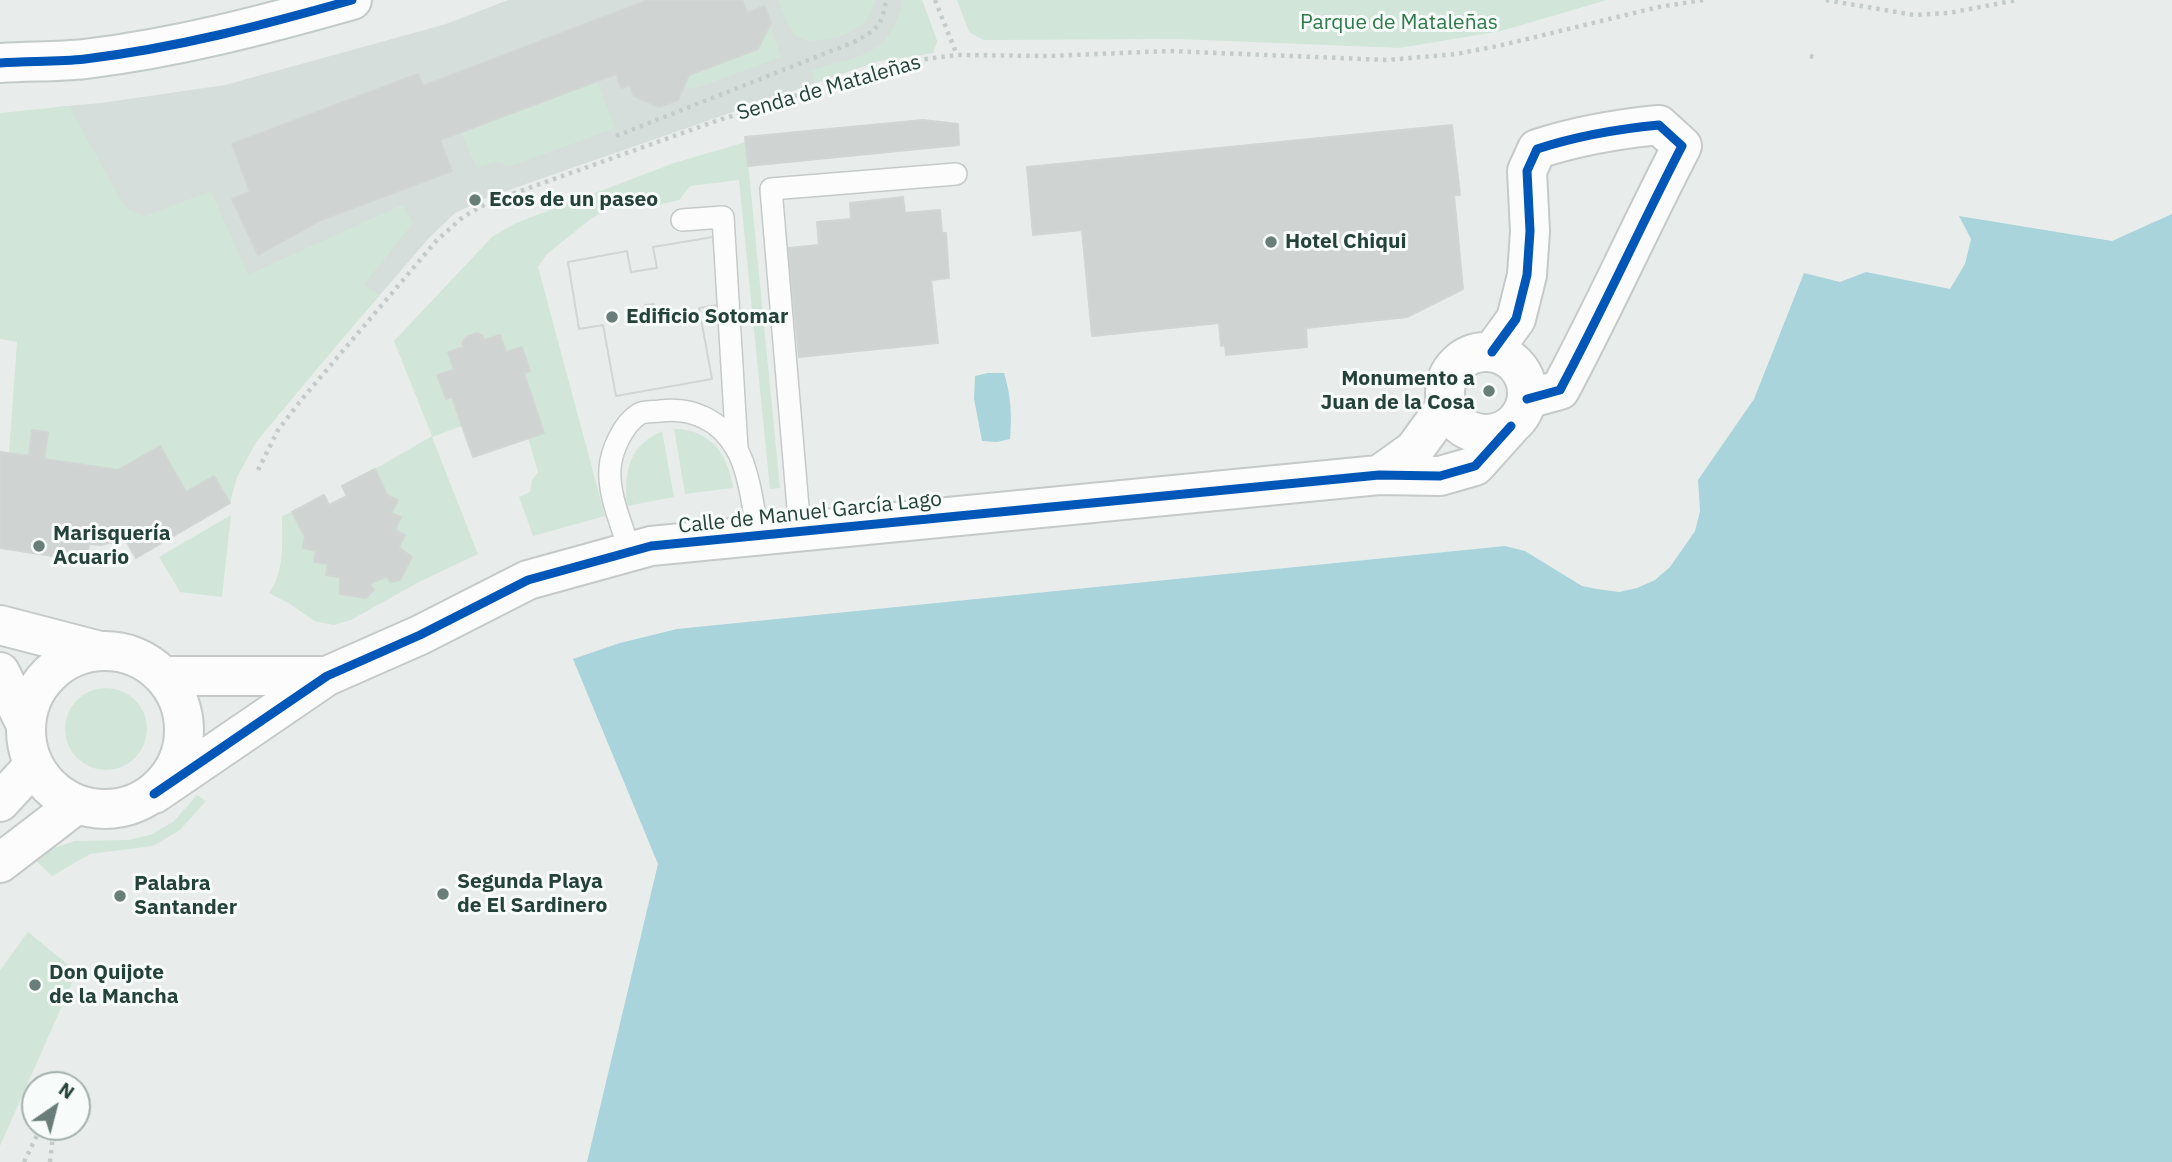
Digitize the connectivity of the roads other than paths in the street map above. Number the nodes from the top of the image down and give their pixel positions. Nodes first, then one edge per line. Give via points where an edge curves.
1 (352, 0) edge
2 (0, 63) edge
3 (956, 174) dead end
4 (682, 220) dead end
5 (1492, 352) junction
6 (1447, 405) junction
7 (1519, 412) junction
8 (737, 449) junction
9 (1379, 475) junction
10 (800, 531) junction
11 (758, 536) junction
12 (630, 552) junction
13 (0, 625) edge
14 (100, 651) junction
15 (0, 672) edge
16 (163, 676) junction
17 (327, 676) junction
18 (26, 725) junction
19 (34, 765) junction
20 (154, 794) junction
21 (0, 802) edge
22 (77, 804) junction
23 (0, 863) edge

1 - 2 street via 245,30 155,47 85,59
3 - 10 lane via 771,189
4 - 8 lane via 723,217
5 - 6 street via 1466,356 1457,364 1445,387
5 - 7 street via 1515,363 1523,373 1527,386
5 - 7 street via 1516,319 1527,275 1527,171 1537,149 1573,138 1659,125 1682,146 1560,390
6 - 7 street via 1462,426 1487,434 1500,432
6 - 9 street via 1414,450
7 - 9 street, Calle de Manuel García Lago via 1475,466 1440,476
8 - 11 lane
8 - 12 lane via 719,425 700,414 640,413 617,444 610,470
9 - 10 street, Calle de Manuel García Lago
10 - 11 street, Calle de Manuel García Lago
11 - 12 street, Calle de Manuel García Lago
12 - 17 street, Calle de Manuel García Lago via 527,580
13 - 14 street
14 - 16 street via 123,653
14 - 18 street via 78,655 58,667 42,683
15 - 18 street
16 - 17 street, Calle de Manuel García Lago
16 - 20 street via 178,698 185,724 183,750 172,774
17 - 20 street, Calle de Manuel García Lago
18 - 19 street
19 - 21 street
19 - 22 street via 52,789
20 - 22 street via 130,806 103,810
22 - 23 street

